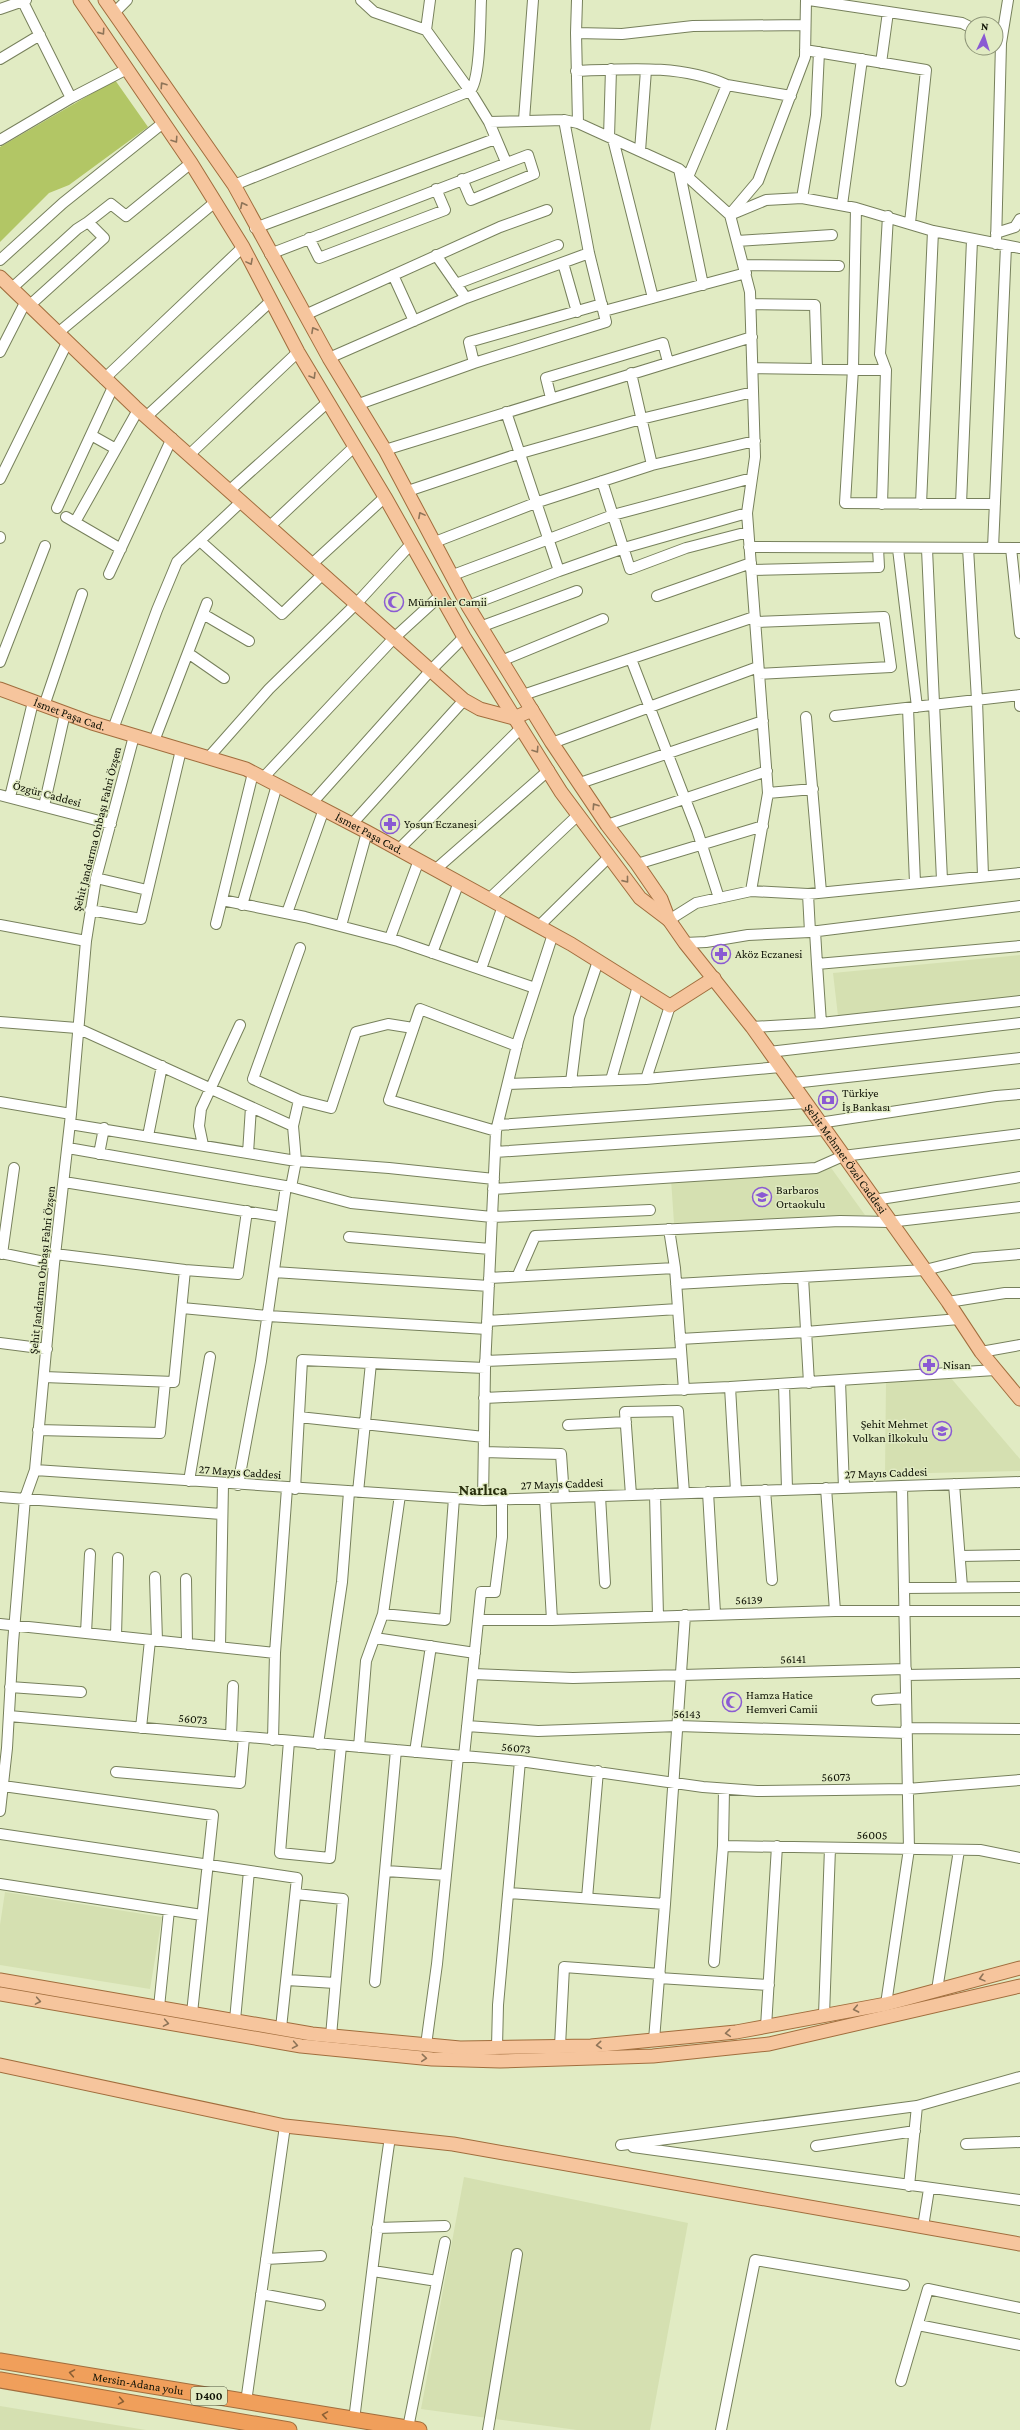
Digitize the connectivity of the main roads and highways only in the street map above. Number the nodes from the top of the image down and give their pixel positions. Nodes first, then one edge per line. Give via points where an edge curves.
1 (80, 0) edge
2 (105, 0) edge
3 (0, 276) edge
4 (0, 689) edge
5 (523, 695) junction
6 (504, 703) junction
7 (532, 710) junction
8 (493, 712) junction
9 (517, 723) junction
10 (669, 920) junction
11 (714, 978) junction
12 (1020, 1399) edge
13 (1020, 1968) edge
14 (0, 1980) edge
15 (1020, 1986) edge
16 (0, 1994) edge
17 (0, 2065) edge
18 (1020, 2244) edge
19 (0, 2361) edge
20 (0, 2380) edge
21 (413, 2429) edge
22 (289, 2430) edge

1 -> 6 main road via 191,163 243,247 298,352
5 -> 2 main road via 468,606 408,491 255,228 234,185
3 - 8 main road via 109,383 464,700 480,709
4 - 11 main road, İsmet Paşa Cad. via 134,736 258,775 539,926 670,1006
5 - 6 main road
5 - 7 main road
6 - 8 main road
6 - 9 main road
7 - 9 main road
10 -> 7 main road via 661,899 607,825
8 - 9 main road
9 -> 10 main road via 577,816 608,858 640,898
10 - 11 main road, Şehit Mehmet Özel Caddesi via 685,944
11 - 12 main road, Şehit Mehmet Özel Caddesi via 793,1083 821,1127 948,1302 981,1352
13 -> 14 main road via 886,2004 766,2027 591,2046 426,2045 332,2036
16 -> 15 main road via 301,2046 432,2059 500,2061 652,2056 769,2044
17 - 18 main road via 285,2126 453,2144
21 -> 19 highway, Mersin-Adana yolu / D400
20 -> 22 highway, Mersin-Adana yolu / D400

